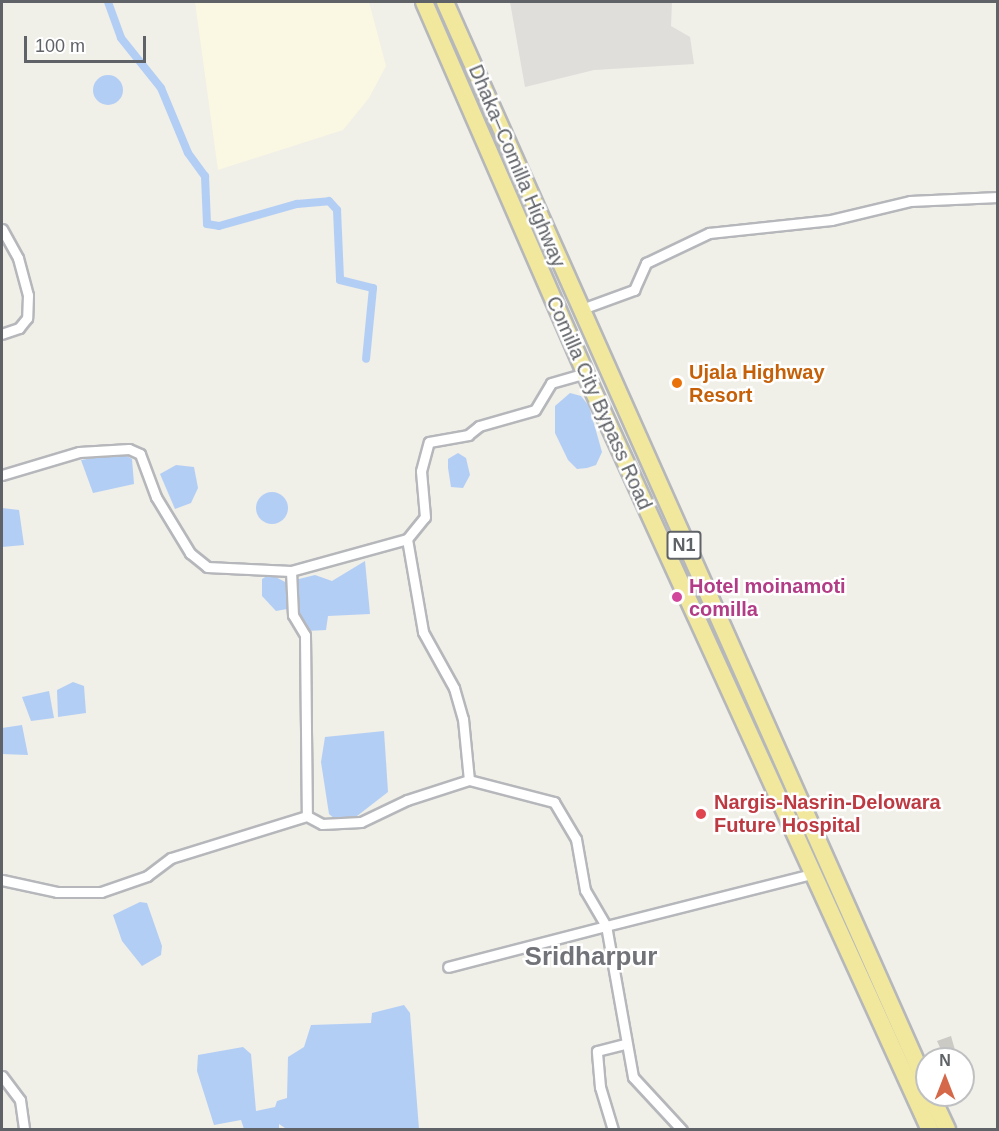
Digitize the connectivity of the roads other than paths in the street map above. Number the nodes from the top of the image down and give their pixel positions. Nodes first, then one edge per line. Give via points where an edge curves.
1 (424, 2) edge
2 (445, 2) edge
3 (998, 197) edge
4 (2, 229) edge
5 (579, 310) junction
6 (2, 334) edge
7 (585, 373) junction
8 (2, 475) edge
9 (407, 539) junction
10 (291, 571) junction
11 (469, 780) junction
12 (307, 816) junction
13 (811, 874) junction
14 (2, 880) edge
15 (606, 926) junction
16 (448, 967) dead end
17 (625, 1044) junction
18 (915, 1059) edge
19 (2, 1076) edge
20 (936, 1107) edge
21 (24, 1130) edge
22 (613, 1130) edge
23 (682, 1130) edge
24 (930, 1130) edge
25 (947, 1130) edge

1 - 7 highway, Comilla City Bypass Road / N1
2 - 5 highway, Dhaka–Comilla Highway / N1
3 - 5 street via 910,201 831,220 709,233 646,263 634,290
4 - 6 street via 18,258 28,295 27,318 19,328
5 - 18 highway, Dhaka–Comilla Highway / N1
7 - 9 street via 551,383 535,410 479,426 468,435 429,442 421,471 425,517
7 - 13 highway, Comilla City Bypass Road / N1
8 - 10 street via 79,452 129,449 140,454 156,497 190,553 207,567
9 - 10 street
9 - 11 street via 423,632 454,688 464,719
10 - 12 street via 294,615 305,635
11 - 12 street via 406,800 361,822 322,824
11 - 15 street via 554,802 576,839 585,890
12 - 14 street via 171,858 147,876 101,892 57,892
13 - 15 street
13 - 24 highway, Comilla City Bypass Road / N1
15 - 16 street
15 - 17 street
17 - 22 street via 597,1051
17 - 23 street via 642,1093
19 - 21 street via 20,1100
20 - 25 highway

